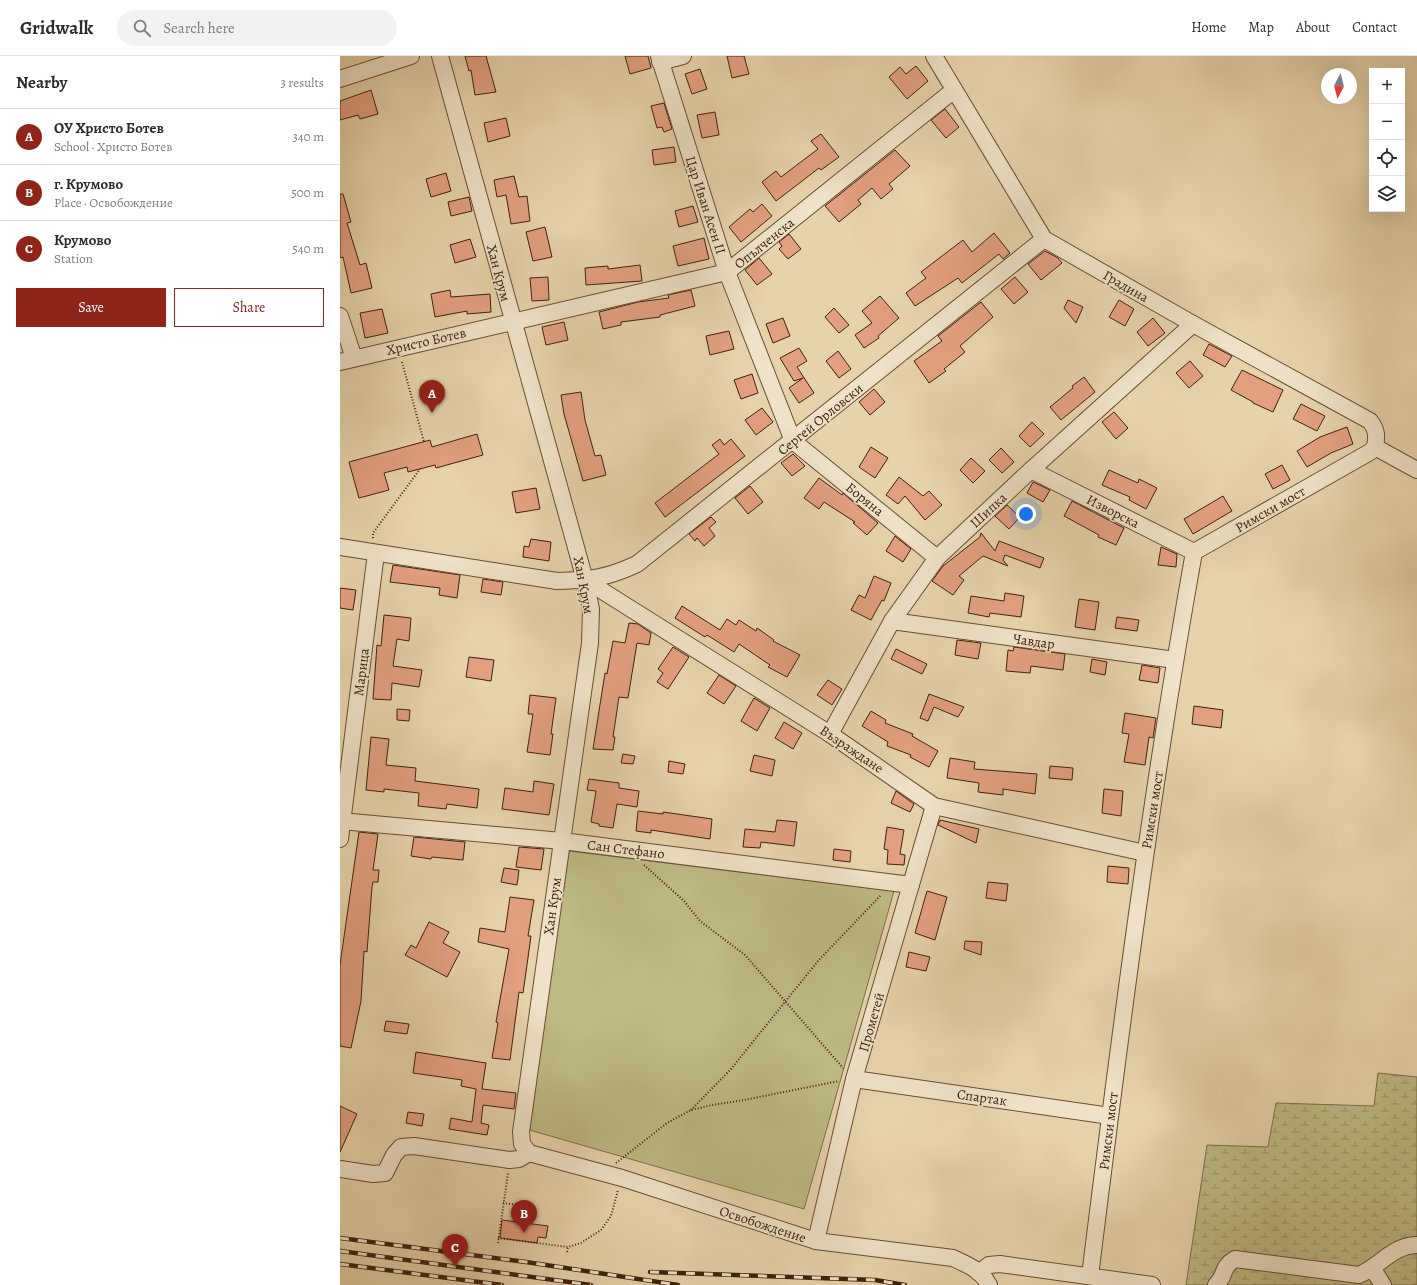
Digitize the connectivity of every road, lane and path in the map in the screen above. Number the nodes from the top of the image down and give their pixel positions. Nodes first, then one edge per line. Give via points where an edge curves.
1 (411, 56) edge
2 (440, 56) edge
3 (683, 56) edge
4 (934, 56) edge
5 (660, 59) edge
6 (340, 79) edge
7 (954, 90) junction
8 (1044, 239) junction
9 (727, 272) junction
10 (340, 316) edge
11 (512, 321) junction
12 (1193, 324) junction
13 (398, 348) junction
14 (347, 360) edge
15 (793, 441) junction
16 (424, 442) dead end
17 (1375, 447) junction
18 (420, 469) dead end
19 (1031, 470) junction
20 (1417, 470) edge
21 (340, 548) edge
22 (374, 552) junction
23 (1194, 552) junction
24 (937, 558) junction
25 (585, 580) junction
26 (892, 621) junction
27 (1175, 660) junction
28 (830, 734) junction
29 (934, 806) junction
30 (341, 821) edge
31 (340, 839) edge
32 (562, 840) junction
33 (1145, 852) junction
34 (643, 864) dead end
35 (893, 883) junction
36 (911, 885) junction
37 (785, 1001) junction
38 (854, 1079) junction
39 (691, 1110) junction
40 (1110, 1116) junction
41 (529, 1153) junction
42 (510, 1160) junction
43 (340, 1169) edge
44 (603, 1173) junction
45 (622, 1178) junction
46 (503, 1203) junction
47 (524, 1223) dead end
48 (498, 1238) junction
49 (816, 1241) junction
50 (498, 1243) dead end
51 (1416, 1245) dead end
52 (568, 1247) junction
53 (567, 1252) dead end
54 (1372, 1268) junction
55 (1090, 1276) junction
56 (985, 1280) edge
57 (1152, 1285) edge
58 (1216, 1285) edge
59 (1383, 1285) edge

1 - 6 street
2 - 11 street, Хан Крум
3 - 5 street
4 - 7 street, Градина
5 - 9 street, Цар Иван Асен II
7 - 8 street, Градина
7 - 9 street, Опълченска
8 - 12 street, Градина
8 - 15 street, Сергей Орловски
9 - 11 street, Опълченска
9 - 15 street, Цар Иван Асен II
10 - 14 street
11 - 13 street, Христо Ботев
11 - 25 street, Хан Крум
12 - 17 street, Градина via 1370,421 1376,429
12 - 19 street, Шипка
13 - 14 street, Христо Ботев
13 - 16 path
15 - 24 street, Боряна
15 - 25 street, Сергей Орловски via 637,564 612,575
17 - 20 street
17 - 23 street, Римски мост
18 - 22 path via 373,533
19 - 23 street, Изворска
19 - 24 street, Шипка
21 - 22 street, Сергей Орловски
22 - 25 street, Сергей Орловски via 558,581
22 - 30 street, Марица
23 - 27 street, Римски мост
24 - 26 street, Шипка
25 - 28 street, Възраждане
25 - 32 street, Хан Крум via 591,609 590,643
26 - 27 street, Чавдар
26 - 28 street, Шипка
27 - 33 street, Римски мост
28 - 29 street, Възраждане
29 - 33 street, Възраждане
29 - 36 street, Прометей
30 - 31 street, Марица
30 - 32 street, Сан Стефано
32 - 35 street, Сан Стефано
32 - 41 street, Хан Крум via 521,1132 522,1144
33 - 40 street, Римски мост
34 - 37 path via 684,901 700,920 745,955
35 - 36 street, Сан Стефано
35 - 37 path via 818,961
36 - 38 street, Прометей
37 - 38 path
37 - 39 path via 731,1069
38 - 39 path
38 - 40 street, Спартак
38 - 49 street, Прометей
39 - 44 path via 667,1122
40 - 55 street, Римски мост
41 - 42 street via 519,1159
41 - 44 street, Освобождение
42 - 43 street via 414,1146 401,1147 385,1173 373,1174
42 - 46 path
44 - 45 street, Освобождение
45 - 49 street, Освобождение
45 - 52 path via 611,1216 601,1230 591,1238
46 - 47 path via 526,1206
46 - 48 path
48 - 50 path
48 - 52 path
49 - 56 street, Освобождение via 953,1258 971,1266
51 - 54 street via 1406,1245 1394,1250
52 - 53 path
54 - 58 street via 1359,1275 1350,1275 1235,1259 1227,1264
54 - 59 street
55 - 56 street, Освобождение via 1000,1264 988,1265
55 - 57 street, Освобождение

